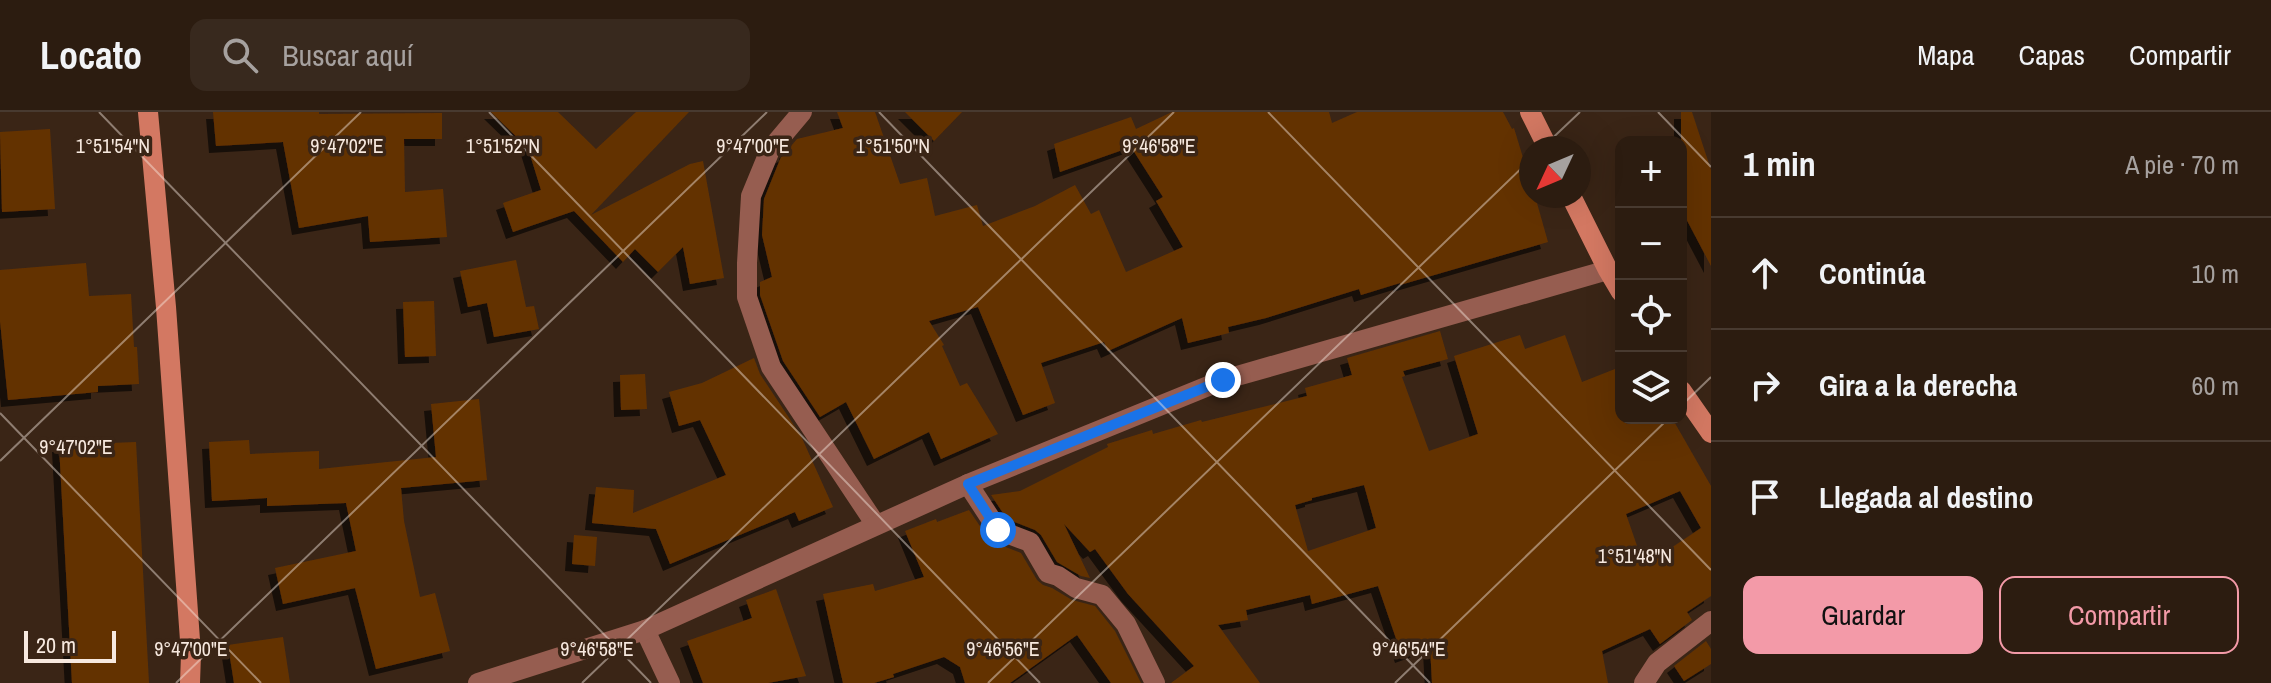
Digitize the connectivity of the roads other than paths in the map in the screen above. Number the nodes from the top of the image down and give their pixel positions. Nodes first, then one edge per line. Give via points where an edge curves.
1 (148, 112) edge
2 (802, 112) edge
3 (1530, 112) edge
4 (1542, 136) edge
5 (1577, 208) edge
6 (1608, 270) junction
7 (1615, 282) edge
8 (1687, 399) edge
9 (1711, 433) edge
10 (968, 484) junction
11 (876, 525) junction
12 (1711, 621) edge
13 (645, 630) junction
14 (190, 683) edge
15 (478, 683) edge
16 (670, 683) edge
17 (1155, 683) edge
18 (1644, 683) edge

1 - 14 street
2 - 11 street via 770,150 751,196 747,297 771,367
3 - 4 street
5 - 6 street
6 - 7 street
6 - 10 street via 1223,380
8 - 9 street
10 - 11 street
10 - 17 street via 998,530 1030,542 1048,573 1102,595 1126,624
11 - 13 street
12 - 18 street via 1657,663
13 - 15 street
13 - 16 street

